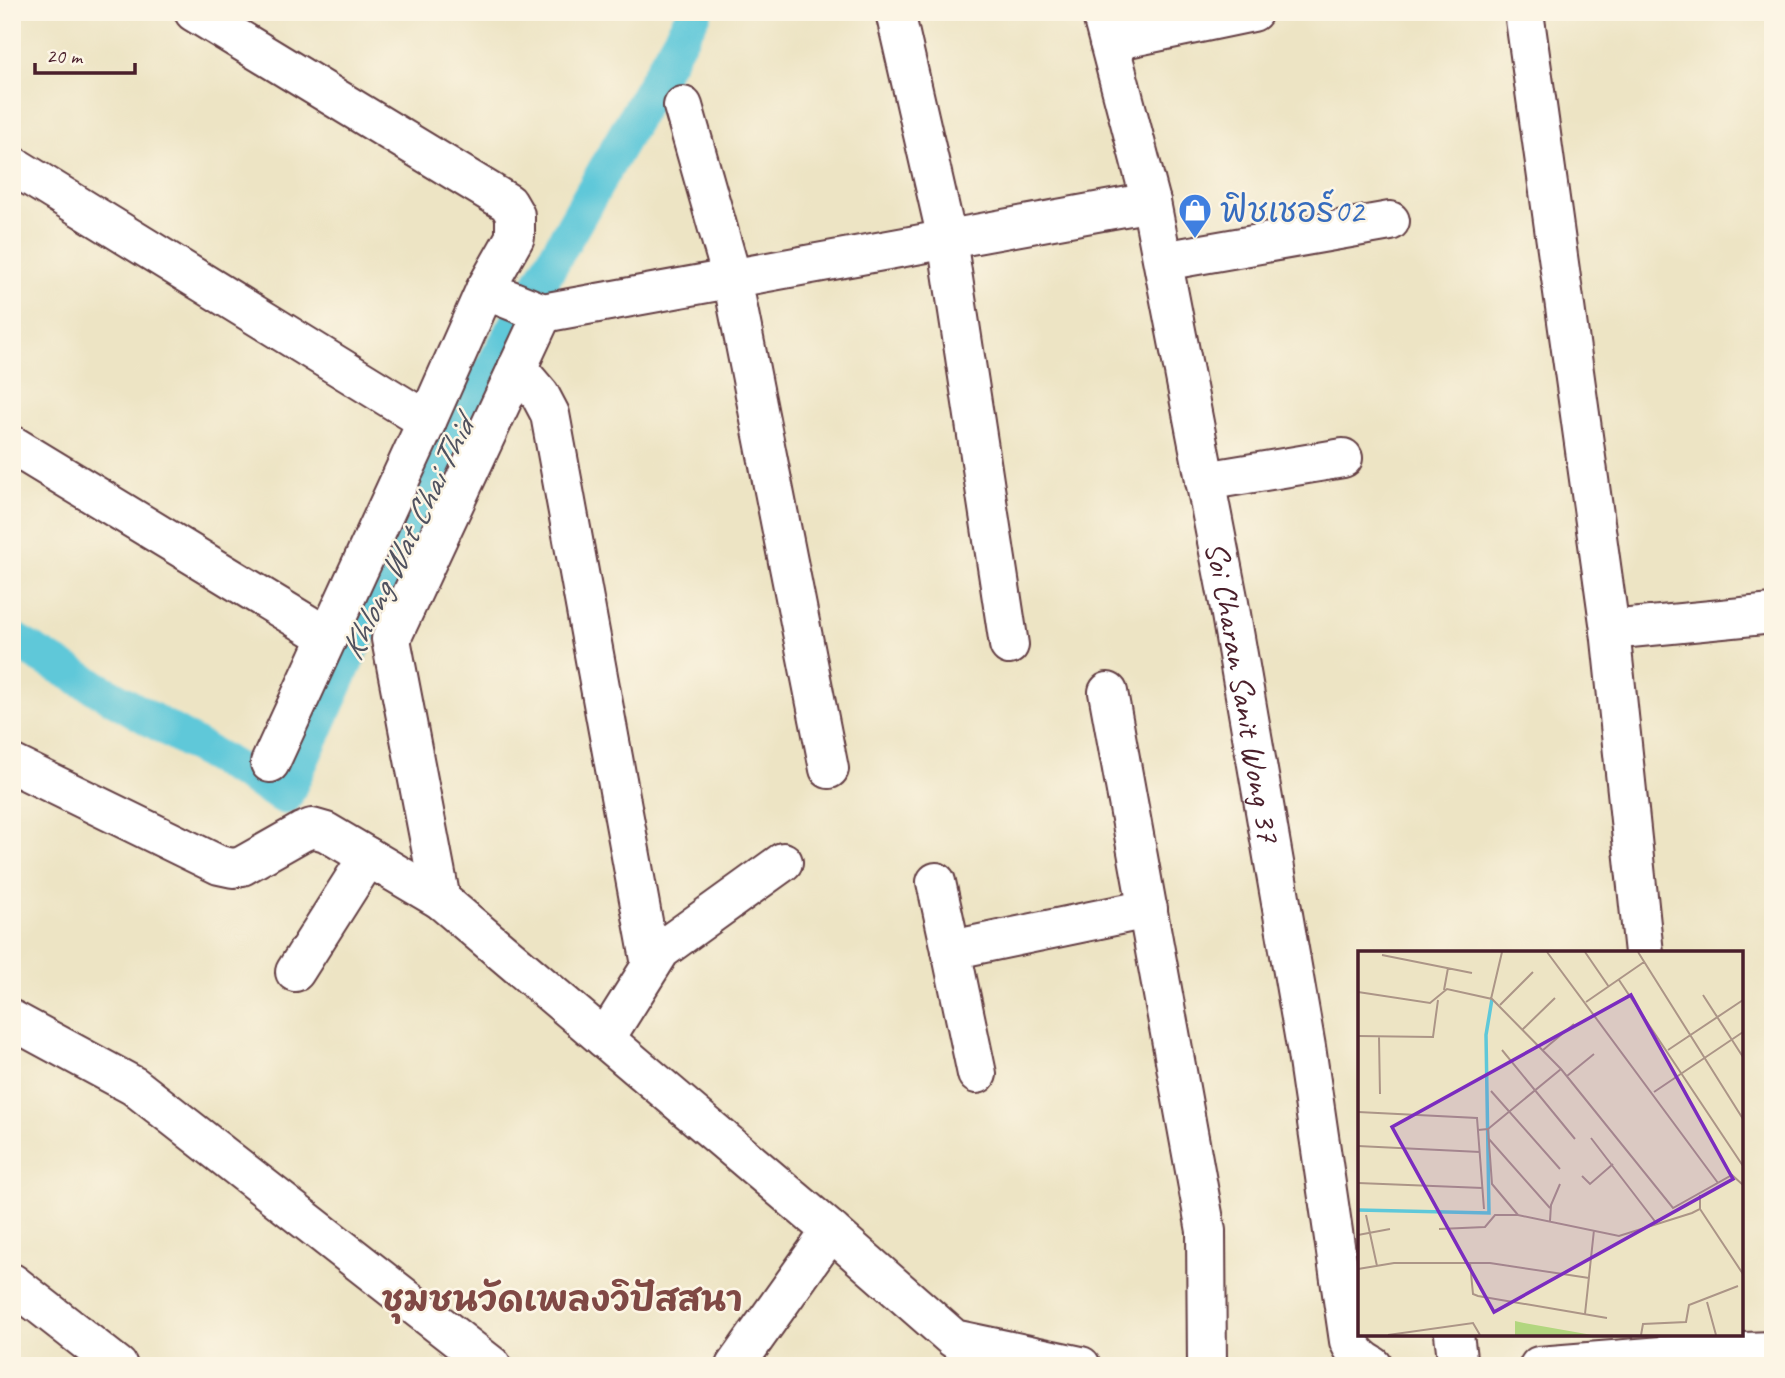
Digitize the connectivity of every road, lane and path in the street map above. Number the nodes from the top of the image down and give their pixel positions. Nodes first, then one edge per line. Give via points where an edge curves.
1 (194, 12) edge
2 (895, 12) edge
3 (1253, 12) edge
4 (1524, 12) edge
5 (1105, 27) edge
6 (683, 106) dead end
7 (12, 166) edge
8 (1151, 202) junction
9 (1390, 221) dead end
10 (947, 239) junction
11 (1163, 261) junction
12 (732, 278) junction
13 (521, 304) junction
14 (517, 368) junction
15 (427, 421) junction
16 (12, 445) edge
17 (1343, 458) dead end
18 (1205, 481) junction
19 (1773, 614) edge
20 (1609, 629) junction
21 (328, 637) junction
22 (1009, 645) dead end
23 (1108, 692) dead end
24 (270, 763) dead end
25 (12, 764) edge
26 (829, 769) dead end
27 (368, 857) junction
28 (783, 862) dead end
29 (936, 882) dead end
30 (441, 900) junction
31 (1147, 909) junction
32 (951, 950) junction
33 (1644, 951) edge
34 (651, 965) junction
35 (295, 972) dead end
36 (14, 1026) edge
37 (605, 1039) junction
38 (977, 1074) dead end
39 (831, 1231) junction
40 (12, 1283) edge
41 (1454, 1336) edge
42 (1686, 1344) edge
43 (1773, 1351) edge
44 (118, 1366) edge
45 (492, 1366) edge
46 (735, 1366) edge
47 (1081, 1366) edge
48 (1207, 1366) edge
49 (1373, 1366) edge
50 (1458, 1366) edge
51 (1539, 1366) edge
52 (1547, 1366) edge

1 - 13 street via 508,203 515,215
2 - 10 street
3 - 5 street
4 - 20 street
5 - 8 street, Soi Charan Sanit Wong 37
6 - 12 street
7 - 15 street
8 - 10 street
8 - 11 street, Soi Charan Sanit Wong 37
9 - 11 street
10 - 12 street
10 - 22 street
11 - 18 street, Soi Charan Sanit Wong 37
12 - 13 street
12 - 26 street
13 - 14 street
13 - 15 street
14 - 30 street via 391,639
14 - 34 street via 550,414
15 - 21 street
16 - 21 street
17 - 18 street
18 - 49 street, Soi Charan Sanit Wong 37 via 1307,1047 1349,1341 1354,1352
19 - 20 street
20 - 33 street
21 - 24 street
23 - 31 street
25 - 27 street via 219,865 242,866 313,828
27 - 30 street
27 - 35 street
28 - 34 street via 661,950
29 - 32 street
30 - 37 street
31 - 32 street
31 - 48 street via 1206,1231
32 - 38 street
34 - 37 street
36 - 45 street via 134,1086
37 - 39 street
39 - 46 street
39 - 47 street via 954,1339
40 - 44 street
41 - 50 street
42 - 43 street
42 - 52 street
51 - 52 street

